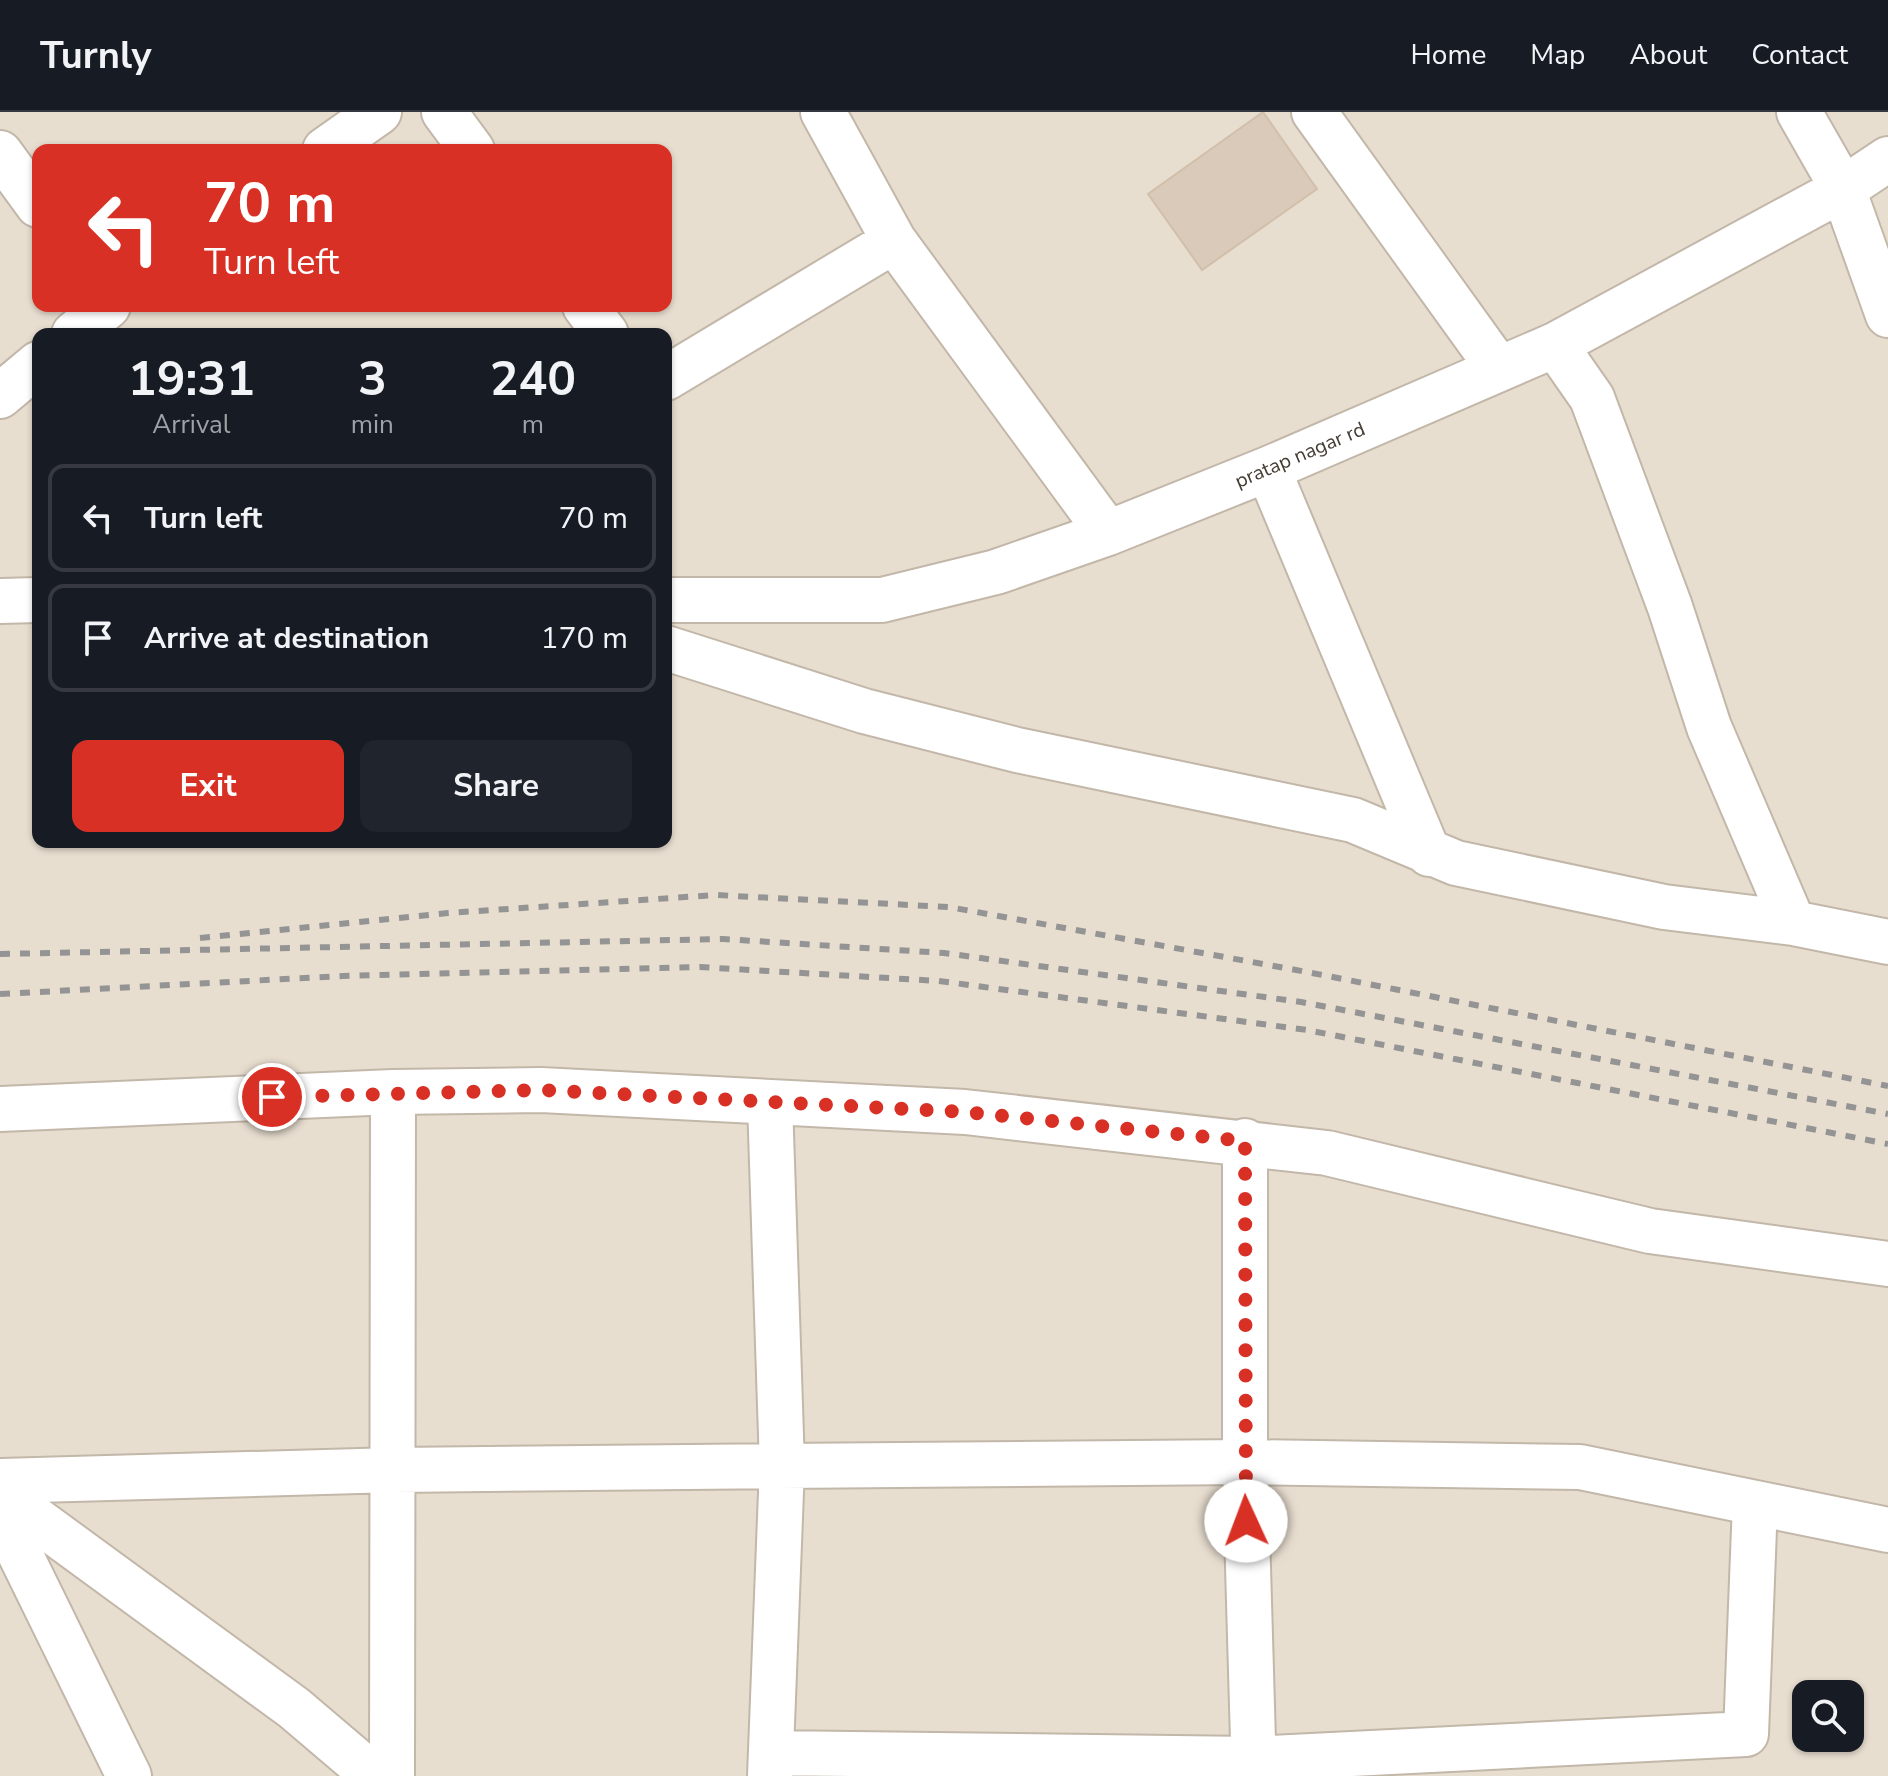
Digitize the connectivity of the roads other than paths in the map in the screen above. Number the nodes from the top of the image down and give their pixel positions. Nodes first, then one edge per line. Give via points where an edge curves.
1 (379, 112) edge
2 (444, 112) edge
3 (823, 112) edge
4 (1314, 112) edge
5 (1799, 112) edge
6 (334, 144) edge
7 (468, 144) edge
8 (0, 153) edge
9 (1888, 159) edge
10 (1843, 189) junction
11 (32, 197) edge
12 (894, 241) junction
13 (1879, 263) edge
14 (102, 312) edge
15 (1888, 315) edge
16 (82, 328) edge
17 (1555, 345) junction
18 (32, 369) edge
19 (1499, 369) junction
20 (672, 374) edge
21 (0, 396) edge
22 (1268, 469) junction
23 (1108, 533) junction
24 (32, 600) edge
25 (672, 600) edge
26 (0, 601) edge
27 (672, 650) edge
28 (1429, 854) junction
29 (1793, 923) junction
30 (1888, 942) edge
31 (393, 1092) junction
32 (770, 1102) junction
33 (0, 1109) edge
34 (1245, 1141) junction
35 (1888, 1264) edge
36 (1245, 1462) junction
37 (782, 1466) junction
38 (395, 1470) junction
39 (0, 1481) edge
40 (0, 1493) edge
41 (1755, 1503) junction
42 (0, 1513) edge
43 (1888, 1530) edge
44 (770, 1764) edge
45 (1254, 1768) edge
46 (129, 1776) edge
47 (374, 1776) edge
48 (392, 1776) edge

1 - 6 street
2 - 7 street
3 - 12 street
4 - 19 street
5 - 10 street
8 - 11 street
9 - 10 street, pratap nagar rd
10 - 13 street
10 - 17 street, pratap nagar rd
12 - 20 street
12 - 23 street
13 - 15 street
14 - 16 street
17 - 19 street, pratap nagar rd
17 - 29 street via 1592,398 1709,727
18 - 21 street
19 - 22 street, pratap nagar rd
22 - 23 street, pratap nagar rd
22 - 28 street
23 - 25 street, pratap nagar rd via 996,572 882,600
24 - 26 street
27 - 28 street via 864,711 1017,750 1353,820
28 - 29 street via 1664,907
29 - 30 street
31 - 32 street via 541,1090
31 - 33 street
31 - 38 street
32 - 34 street via 965,1112
32 - 37 street
34 - 35 street via 1327,1153 1650,1231
34 - 36 street
36 - 37 street
36 - 41 street via 1580,1467
36 - 45 street
37 - 38 street
37 - 44 street
38 - 39 street
38 - 48 street
40 - 47 street via 282,1699
41 - 43 street
41 - 45 street via 1746,1734
42 - 46 street
44 - 45 street

